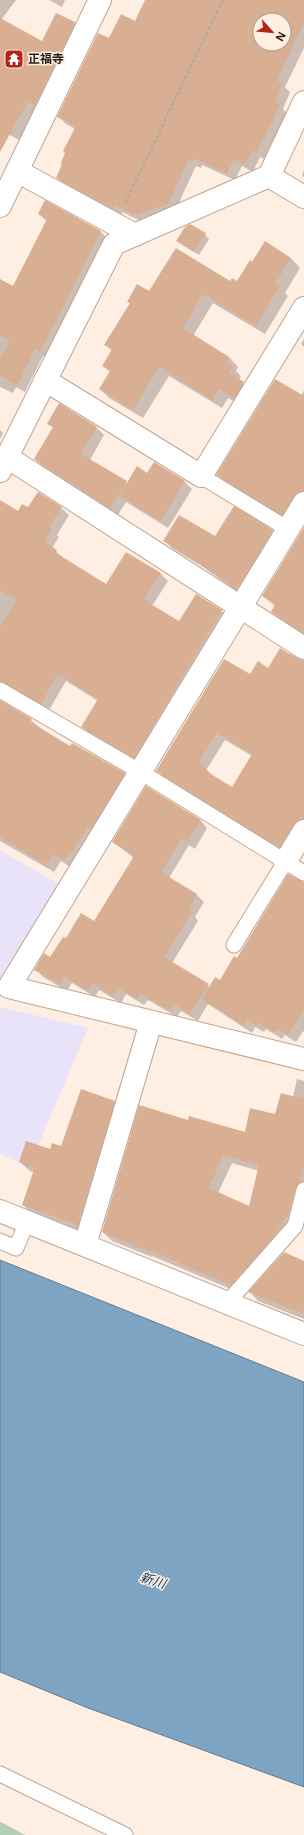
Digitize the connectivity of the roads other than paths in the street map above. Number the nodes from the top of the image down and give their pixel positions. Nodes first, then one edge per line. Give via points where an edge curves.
1 (100, 0) edge
2 (304, 102) edge
3 (17, 171) junction
4 (269, 176) junction
5 (304, 197) edge
6 (0, 206) edge
7 (135, 235) junction
8 (304, 308) edge
9 (45, 380) junction
10 (3, 464) edge
11 (201, 476) junction
12 (304, 503) edge
13 (288, 529) junction
14 (240, 606) junction
15 (304, 648) edge
16 (0, 690) edge
17 (140, 771) junction
18 (304, 831) edge
19 (285, 862) junction
20 (304, 873) edge
21 (234, 945) dead end
22 (151, 1022) junction
23 (304, 1059) edge
24 (304, 1190) edge
25 (0, 1211) edge
26 (27, 1222) junction
27 (299, 1226) edge
28 (0, 1242) edge
29 (84, 1245) junction
30 (227, 1303) junction
31 (304, 1334) edge
32 (0, 1774) edge
33 (125, 1835) edge

1 - 3 street
2 - 4 street
3 - 6 street
3 - 7 street
4 - 5 street
4 - 7 street
7 - 9 street via 114,244
8 - 11 street
9 - 10 street
9 - 11 street
10 - 14 street
11 - 13 lane
12 - 13 street
13 - 14 street
14 - 15 street
14 - 17 street
16 - 17 lane
17 - 19 lane
17 - 22 street via 9,988
18 - 19 street
19 - 20 lane
19 - 21 lane
22 - 23 street
22 - 29 street
24 - 27 lane
25 - 26 street
26 - 28 lane via 16,1248
26 - 29 street
27 - 30 lane
29 - 30 street
30 - 31 street
32 - 33 lane

